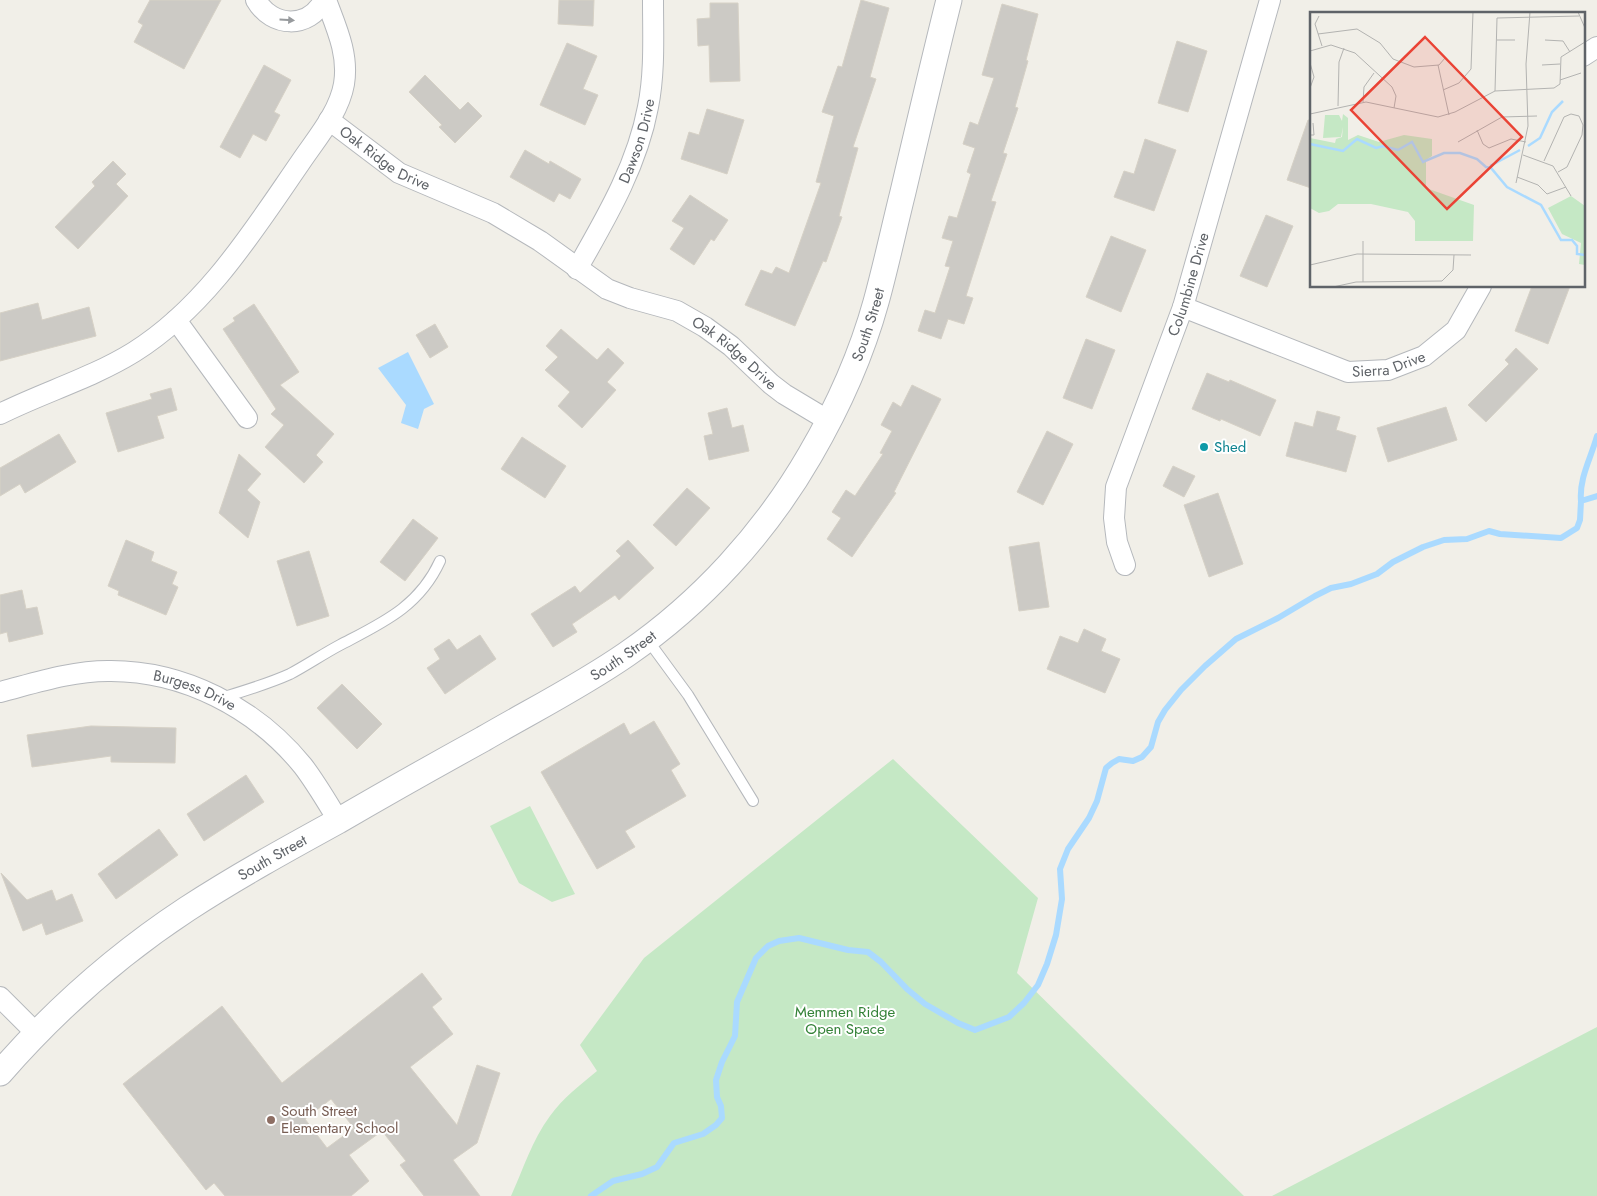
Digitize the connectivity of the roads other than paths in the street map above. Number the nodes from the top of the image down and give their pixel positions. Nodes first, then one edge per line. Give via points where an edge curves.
1 (256, 0) edge
2 (325, 0) edge
3 (653, 0) edge
4 (949, 0) edge
5 (1270, 0) edge
6 (1597, 48) edge
7 (1584, 55) edge
8 (329, 120) junction
9 (577, 269) junction
10 (1480, 288) edge
11 (1183, 308) junction
12 (176, 320) junction
13 (0, 414) edge
14 (247, 418) dead end
15 (829, 420) junction
16 (440, 561) dead end
17 (1125, 565) dead end
18 (647, 639) junction
19 (0, 692) edge
20 (221, 698) junction
21 (752, 801) dead end
22 (338, 820) junction
23 (0, 997) edge
24 (36, 1033) junction
25 (0, 1074) edge

1 -> 2 street via 266,14 285,22 310,15
2 - 8 street via 342,44 344,60 344,86
3 - 9 street, Dawson Drive via 651,83 643,128 623,185
4 - 15 street, South Street via 876,303 848,380
5 - 11 street, Columbine Drive
6 - 7 street
8 - 9 street, Oak Ridge Drive via 399,173 493,213 540,241
8 - 12 street, Oak Ridge Drive via 245,241
9 - 15 street, Oak Ridge Drive via 619,294 677,311 705,327 731,346 777,389
10 - 11 street, Sierra Drive via 1456,330 1424,356 1388,370 1348,372
11 - 17 street, Columbine Drive via 1116,487 1114,518 1117,542
12 - 13 street, Oak Ridge Drive via 115,362
12 - 14 street
15 - 18 street, South Street via 789,489 759,531 716,578
16 - 20 lane via 419,594 385,622 289,674
18 - 21 lane via 688,695
18 - 22 street, South Street via 586,680
19 - 20 street, Burgess Drive via 65,675 107,671 173,680
20 - 22 street, Burgess Drive via 247,714 284,745 320,789
22 - 24 street, South Street via 223,886 155,930 94,979
23 - 24 street
24 - 25 street, South Street

